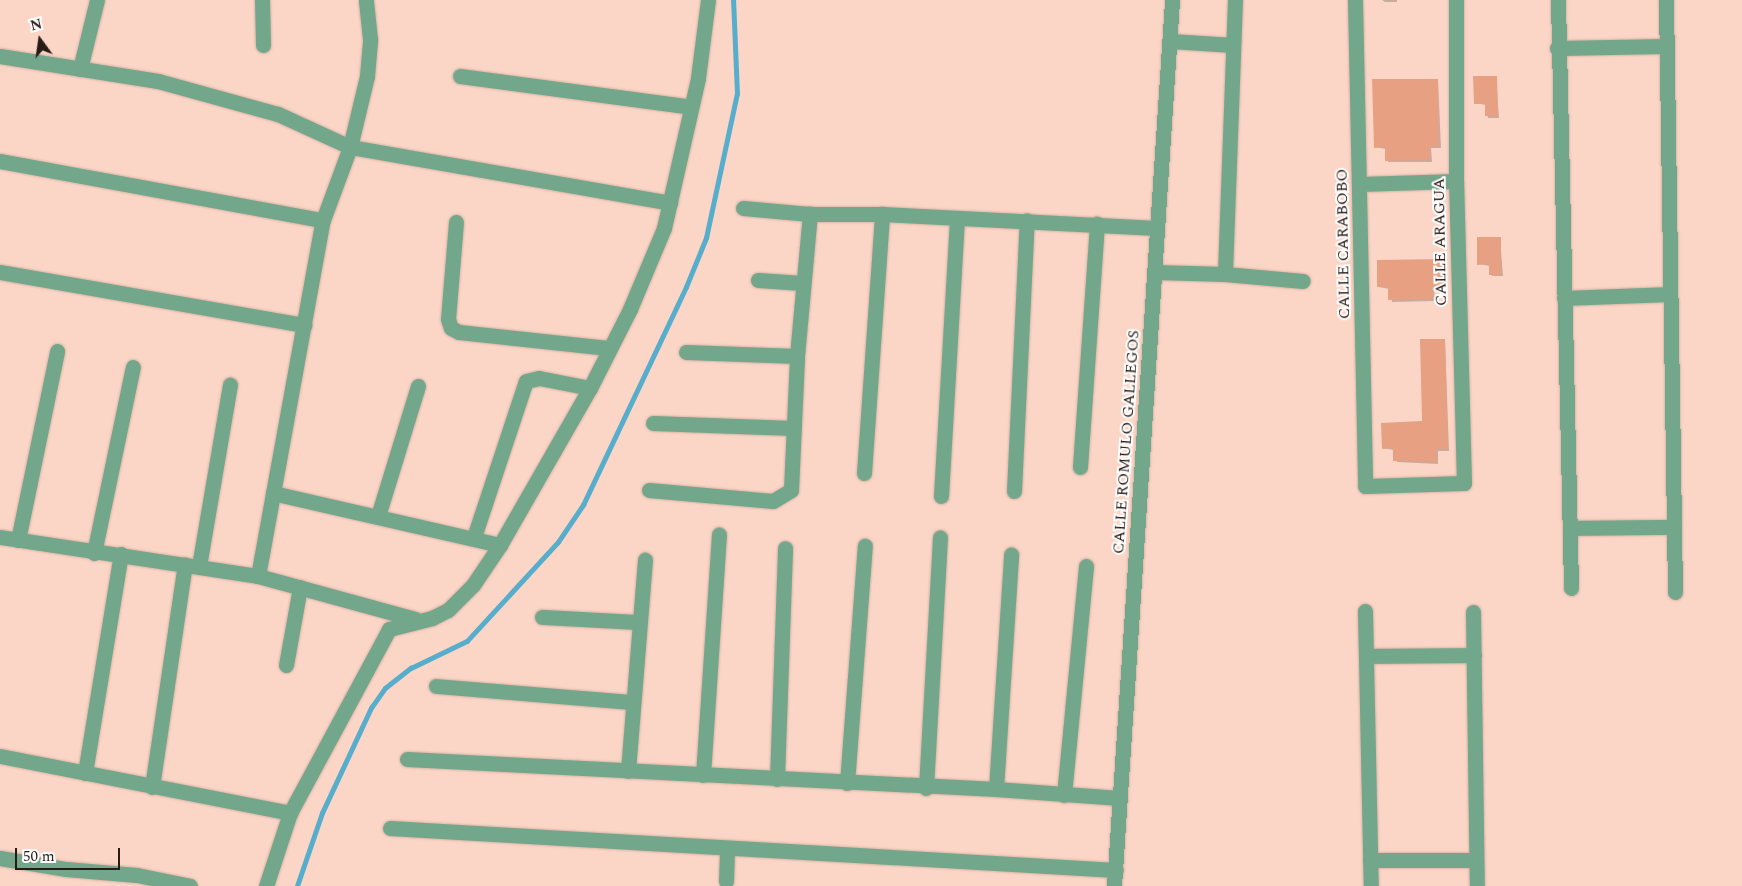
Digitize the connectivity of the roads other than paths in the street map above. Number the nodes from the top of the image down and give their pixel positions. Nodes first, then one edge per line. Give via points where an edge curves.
1 (97, 0) edge
2 (262, 0) edge
3 (366, 0) edge
4 (708, 0) edge
5 (1172, 0) edge
6 (1235, 0) edge
7 (1355, 0) edge
8 (1456, 0) edge
9 (1558, 0) edge
10 (1666, 0) edge
11 (1170, 41) junction
12 (263, 45) dead end
13 (1233, 45) junction
14 (1666, 46) junction
15 (1557, 48) junction
16 (0, 56) edge
17 (80, 69) junction
18 (460, 76) dead end
19 (691, 107) junction
20 (350, 147) junction
21 (0, 161) edge
22 (1456, 181) junction
23 (1359, 184) junction
24 (670, 203) junction
25 (743, 208) dead end
26 (810, 214) junction
27 (882, 214) junction
28 (324, 220) junction
29 (957, 220) junction
30 (1027, 220) junction
31 (456, 222) dead end
32 (1097, 224) junction
33 (1157, 228) junction
34 (0, 272) edge
35 (1155, 272) junction
36 (1226, 274) junction
37 (758, 280) dead end
38 (1303, 281) dead end
39 (802, 283) junction
40 (1670, 294) junction
41 (1564, 298) junction
42 (304, 324) junction
43 (608, 348) junction
44 (57, 351) dead end
45 (686, 352) dead end
46 (797, 356) junction
47 (133, 367) dead end
48 (230, 385) dead end
49 (418, 386) dead end
50 (590, 388) junction
51 (653, 423) dead end
52 (793, 428) junction
53 (1080, 467) dead end
54 (864, 473) dead end
55 (1365, 486) joint
56 (649, 490) dead end
57 (1014, 492) dead end
58 (273, 494) junction
59 (941, 496) dead end
60 (378, 516) junction
61 (1674, 527) junction
62 (1570, 528) junction
63 (719, 535) dead end
64 (0, 537) edge
65 (474, 537) junction
66 (940, 537) dead end
67 (18, 540) junction
68 (500, 545) junction
69 (865, 546) dead end
70 (785, 548) dead end
71 (94, 553) junction
72 (121, 554) junction
73 (1011, 554) dead end
74 (646, 560) dead end
75 (192, 565) junction
76 (1086, 566) dead end
77 (258, 576) junction
78 (300, 587) junction
79 (1571, 588) dead end
80 (1675, 592) dead end
81 (1365, 611) dead end
82 (1473, 612) dead end
83 (542, 617) dead end
84 (420, 621) junction
85 (639, 622) junction
86 (1474, 655) junction
87 (1366, 656) junction
88 (286, 665) dead end
89 (436, 686) dead end
90 (632, 702) junction
91 (0, 756) edge
92 (407, 759) dead end
93 (628, 771) junction
94 (85, 773) junction
95 (703, 775) junction
96 (777, 779) junction
97 (848, 783) junction
98 (152, 787) junction
99 (926, 788) junction
100 (996, 789) junction
101 (1064, 795) junction
102 (1120, 798) junction
103 (290, 813) junction
104 (390, 828) dead end
105 (727, 848) junction
106 (0, 858) edge
107 (1370, 860) junction
108 (1476, 860) junction
109 (1116, 870) junction
110 (726, 881) dead end
111 (190, 886) edge
112 (266, 886) edge
113 (1114, 886) edge
114 (1371, 886) edge
115 (1477, 886) edge

1 - 17 street
2 - 12 street
3 - 20 street via 370,39 367,76
4 - 19 street
5 - 11 street, CALLE ROMULO GALLEGOS
6 - 13 street
7 - 23 street, CALLE CARABOBO
8 - 22 street, CALLE ARAGUA
9 - 15 street
10 - 14 street
11 - 13 street
11 - 33 street, CALLE ROMULO GALLEGOS
13 - 36 street
14 - 15 street
14 - 40 street
15 - 41 street
16 - 17 street
17 - 20 street via 158,81 278,114
18 - 19 street
19 - 24 street
20 - 24 street
20 - 28 street
21 - 28 street
22 - 23 street
22 - 55 street, CALLE ARAGUA via 1464,483
23 - 55 street, CALLE CARABOBO
24 - 43 street via 644,279
25 - 26 street
26 - 27 street
26 - 39 street
27 - 29 street
27 - 54 street
28 - 42 street
29 - 30 street
29 - 59 street
30 - 32 street
30 - 57 street
31 - 43 street via 448,319 451,328 459,332
32 - 33 street
32 - 53 street
33 - 35 street, CALLE ROMULO GALLEGOS
34 - 42 street
35 - 36 street
35 - 102 street, CALLE ROMULO GALLEGOS
36 - 38 street
37 - 39 street
39 - 46 street
40 - 41 street
40 - 61 street
41 - 62 street
42 - 58 street
43 - 50 street
44 - 67 street
45 - 46 street
46 - 52 street
47 - 71 street
48 - 75 street
49 - 60 street
50 - 65 street via 539,378 526,382
50 - 68 street
51 - 52 street
52 - 56 street via 791,490 782,498 773,501
58 - 60 street
58 - 77 street
60 - 65 street
61 - 62 street
61 - 80 street
62 - 79 street
63 - 95 street
64 - 67 street
65 - 68 street
66 - 99 street
67 - 71 street
68 - 84 street via 474,585 448,610
69 - 97 street
70 - 96 street
71 - 72 street
72 - 75 street
72 - 94 street
73 - 100 street
74 - 85 street
75 - 77 street
75 - 98 street
76 - 101 street
77 - 78 street
78 - 84 street
78 - 88 street
81 - 87 street
82 - 86 street
83 - 85 street
84 - 103 street via 389,629
85 - 90 street
86 - 87 street
86 - 108 street
87 - 107 street
89 - 90 street
90 - 93 street
91 - 94 street
92 - 93 street
93 - 95 street
94 - 98 street
95 - 96 street
96 - 97 street
97 - 99 street
98 - 103 street
99 - 100 street
100 - 101 street
101 - 102 street
102 - 109 street, CALLE ROMULO GALLEGOS
103 - 112 street
104 - 105 street
105 - 109 street
105 - 110 street
106 - 111 street via 66,869 137,875
107 - 108 street
107 - 114 street
108 - 115 street
109 - 113 street, CALLE ROMULO GALLEGOS

